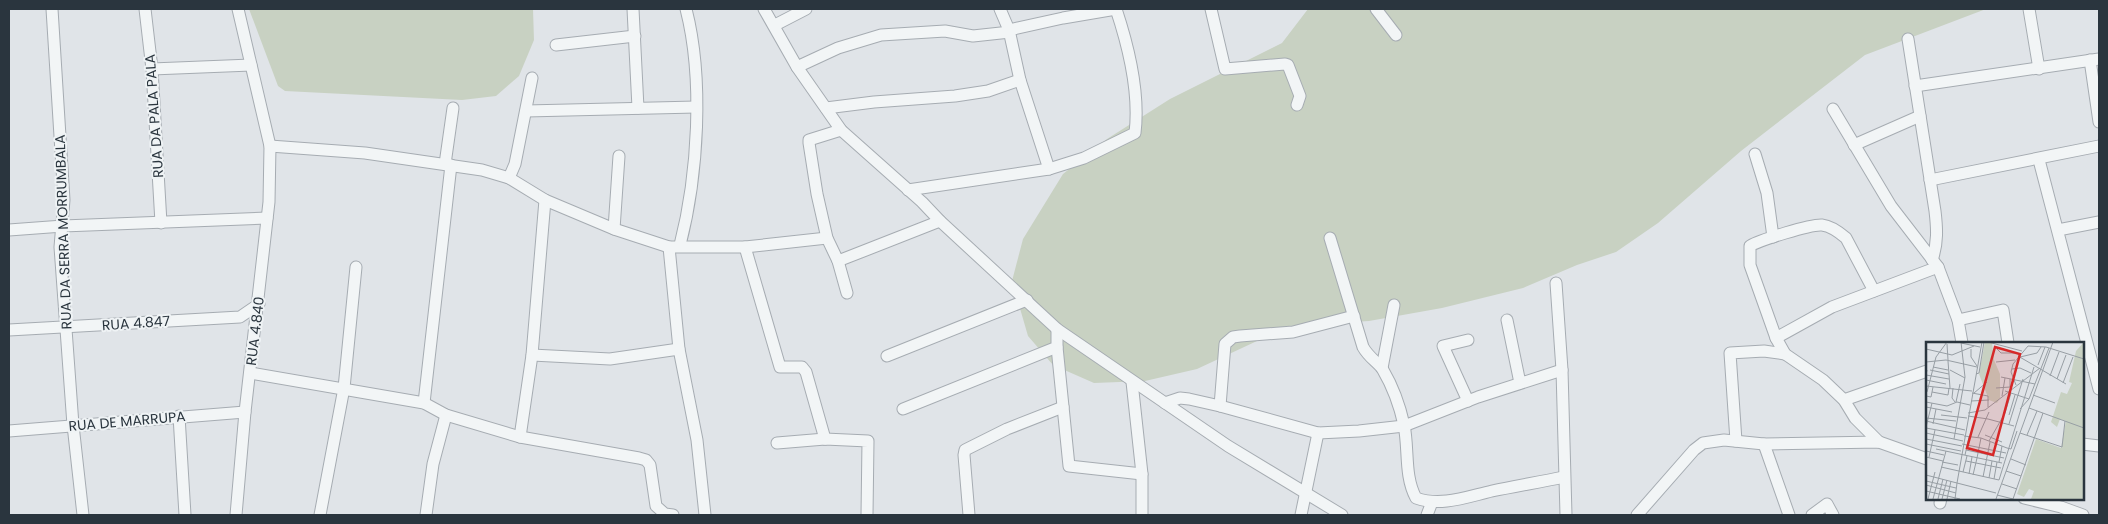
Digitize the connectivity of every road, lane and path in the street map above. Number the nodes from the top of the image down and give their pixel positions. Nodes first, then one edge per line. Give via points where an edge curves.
1 (52, 9) edge
2 (145, 9) edge
3 (238, 9) edge
4 (633, 9) edge
5 (686, 9) edge
6 (764, 9) edge
7 (806, 9) edge
8 (1000, 9) edge
9 (1116, 9) edge
10 (1210, 9) edge
11 (1376, 9) edge
12 (2029, 9) edge
13 (775, 25) junction
14 (1009, 31) junction
15 (1396, 35) dead end
16 (635, 36) junction
17 (1908, 39) dead end
18 (556, 45) dead end
19 (2095, 60) edge
20 (251, 66) junction
21 (797, 67) junction
22 (152, 69) junction
23 (2039, 69) junction
24 (532, 78) dead end
25 (1020, 80) junction
26 (1915, 86) junction
27 (1297, 105) dead end
28 (696, 107) junction
29 (453, 108) dead end
30 (638, 108) junction
31 (826, 108) junction
32 (1833, 109) dead end
33 (526, 111) junction
34 (1920, 116) junction
35 (2099, 122) edge
36 (841, 130) junction
37 (270, 146) junction
38 (1854, 146) junction
39 (2099, 146) edge
40 (1755, 154) dead end
41 (619, 156) dead end
42 (2039, 160) junction
43 (448, 164) junction
44 (1049, 169) junction
45 (509, 178) junction
46 (1930, 180) junction
47 (908, 190) junction
48 (546, 200) junction
49 (267, 218) junction
50 (940, 221) junction
51 (2099, 222) edge
52 (161, 223) junction
53 (63, 226) junction
54 (614, 229) junction
55 (9, 230) edge
56 (2058, 230) junction
57 (827, 238) junction
58 (1330, 238) dead end
59 (1772, 238) junction
60 (674, 246) junction
61 (745, 247) junction
62 (838, 262) junction
63 (1935, 264) junction
64 (356, 267) dead end
65 (1556, 283) dead end
66 (1874, 291) junction
67 (847, 293) dead end
68 (1027, 300) junction
69 (259, 304) junction
70 (1394, 305) dead end
71 (1354, 316) junction
72 (240, 317) junction
73 (1507, 320) dead end
74 (1958, 320) junction
75 (66, 328) junction
76 (1057, 329) junction
77 (9, 330) edge
78 (256, 335) junction
79 (1776, 338) junction
80 (1468, 340) dead end
81 (1962, 342) edge
82 (2008, 342) edge
83 (1057, 347) junction
84 (679, 349) junction
85 (1785, 354) junction
86 (532, 355) junction
87 (887, 356) dead end
88 (1382, 368) junction
89 (1562, 370) junction
90 (1926, 371) edge
91 (250, 373) junction
92 (1132, 382) junction
93 (1520, 383) junction
94 (344, 388) junction
95 (2099, 389) edge
96 (1844, 400) junction
97 (1468, 401) junction
98 (1165, 402) junction
99 (424, 403) junction
100 (1220, 406) junction
101 (1063, 407) junction
102 (903, 409) dead end
103 (245, 412) junction
104 (446, 415) junction
105 (179, 416) junction
106 (73, 425) junction
107 (1404, 426) junction
108 (9, 431) edge
109 (1318, 433) junction
110 (520, 436) junction
111 (826, 439) junction
112 (1736, 441) junction
113 (1879, 442) junction
114 (777, 443) dead end
115 (1764, 444) junction
116 (2083, 444) edge
117 (2099, 446) edge
118 (1926, 458) edge
119 (1142, 474) junction
120 (1564, 477) junction
121 (1306, 493) junction
122 (2028, 499) edge
123 (1432, 502) junction
124 (2059, 506) edge
125 (83, 515) edge
126 (185, 515) edge
127 (236, 515) edge
128 (320, 515) edge
129 (426, 515) edge
130 (673, 515) edge
131 (705, 515) edge
132 (867, 515) edge
133 (969, 515) edge
134 (1142, 515) edge
135 (1301, 515) edge
136 (1342, 515) edge
137 (1427, 515) edge
138 (1566, 515) edge
139 (1637, 515) edge
140 (1789, 515) edge
141 (1812, 515) edge
142 (1833, 515) edge
143 (2083, 515) edge

1 - 53 street, RUA DA SERRA MORRUMBALA
2 - 22 street, RUA DA PALA PALA
3 - 20 street, RUA 4.840
4 - 16 street
5 - 28 street via 693,41
6 - 13 street
7 - 13 street
8 - 14 street
9 - 14 street
9 - 44 street via 1131,60 1136,120 1134,133 1084,158
10 - 27 street via 1225,69 1288,65 1300,96
11 - 15 street
12 - 23 street
13 - 21 street
14 - 21 street via 973,36 945,31 881,35 838,48
14 - 25 street
16 - 18 street
16 - 30 street
17 - 26 street
19 - 23 street
19 - 35 street
20 - 22 street
20 - 37 street, RUA 4.840
21 - 31 street
22 - 52 street, RUA DA PALA PALA
23 - 26 street
24 - 33 street
25 - 31 street via 988,91 955,96
25 - 44 street
26 - 34 street
28 - 30 street
28 - 60 street via 696,146 686,222
29 - 43 street
30 - 33 street
31 - 36 street
32 - 38 street
33 - 45 street
34 - 38 street
34 - 46 street
36 - 47 street
36 - 57 street via 809,140
37 - 43 street via 365,153
37 - 49 street, RUA 4.840
38 - 63 street via 1891,206
39 - 42 street
40 - 59 street via 1767,193
41 - 54 street
42 - 46 street
42 - 56 street
43 - 45 street
43 - 99 street
44 - 47 street
45 - 48 street
46 - 63 street via 1937,234
47 - 50 street
48 - 54 street
48 - 86 street
49 - 52 street
49 - 69 street, RUA 4.840
50 - 62 street
50 - 68 street
51 - 56 street
52 - 53 street
53 - 55 street
53 - 75 street, RUA DA SERRA MORRUMBALA via 60,246
54 - 60 street
56 - 95 street
57 - 61 street
57 - 62 street
58 - 71 street
59 - 66 street via 1821,225 1839,232 1846,238
59 - 79 street via 1750,246 1749,254
60 - 61 street
60 - 84 street
61 - 111 street via 780,368 802,367 806,372
62 - 67 street
63 - 66 street
63 - 74 street
64 - 94 street
65 - 89 street
66 - 79 street via 1832,306
68 - 76 street
68 - 87 street
69 - 72 street
69 - 78 street, RUA 4.840
70 - 88 street
71 - 88 street via 1363,347
71 - 100 street via 1293,332 1233,338 1225,344
72 - 75 street, RUA 4.847
72 - 78 street
73 - 93 street
74 - 81 street
74 - 82 street via 2004,310
75 - 77 street, RUA 4.847
75 - 106 street, RUA DA SERRA MORRUMBALA
76 - 83 street
76 - 92 street
78 - 91 street, RUA 4.840
79 - 85 street
80 - 97 street via 1443,346
83 - 101 street
83 - 102 street
84 - 86 street via 610,359
84 - 131 street via 697,440
85 - 96 street via 1823,380
85 - 112 street via 1764,351 1730,353
86 - 110 street
88 - 107 street
89 - 93 street
89 - 120 street
90 - 96 street
91 - 94 street
91 - 103 street, RUA 4.840
92 - 98 street
92 - 119 street
93 - 97 street
94 - 99 street
94 - 128 street
96 - 113 street via 1855,418
97 - 107 street
98 - 100 street via 1180,398
98 - 121 street via 1228,446
99 - 104 street
100 - 109 street
101 - 119 street via 1069,466
101 - 133 street via 965,450
103 - 105 street, RUA DE MARRUPA
103 - 127 street, RUA 4.840
104 - 110 street
104 - 129 street via 433,464
105 - 106 street, RUA DE MARRUPA
105 - 126 street
106 - 108 street, RUA DE MARRUPA
106 - 125 street, RUA DA SERRA MORRUMBALA
107 - 109 street
107 - 123 street via 1413,492 1416,498
109 - 121 street
110 - 130 street via 646,460 652,472 656,506 665,514
111 - 114 street
111 - 132 street via 868,441
112 - 115 street
112 - 139 street via 1703,443
113 - 115 street
113 - 118 street
115 - 140 street
116 - 117 street
119 - 134 street
120 - 123 street
120 - 138 street
121 - 135 street
121 - 136 street
122 - 124 street
123 - 137 street
124 - 143 street
141 - 142 street via 1827,504

